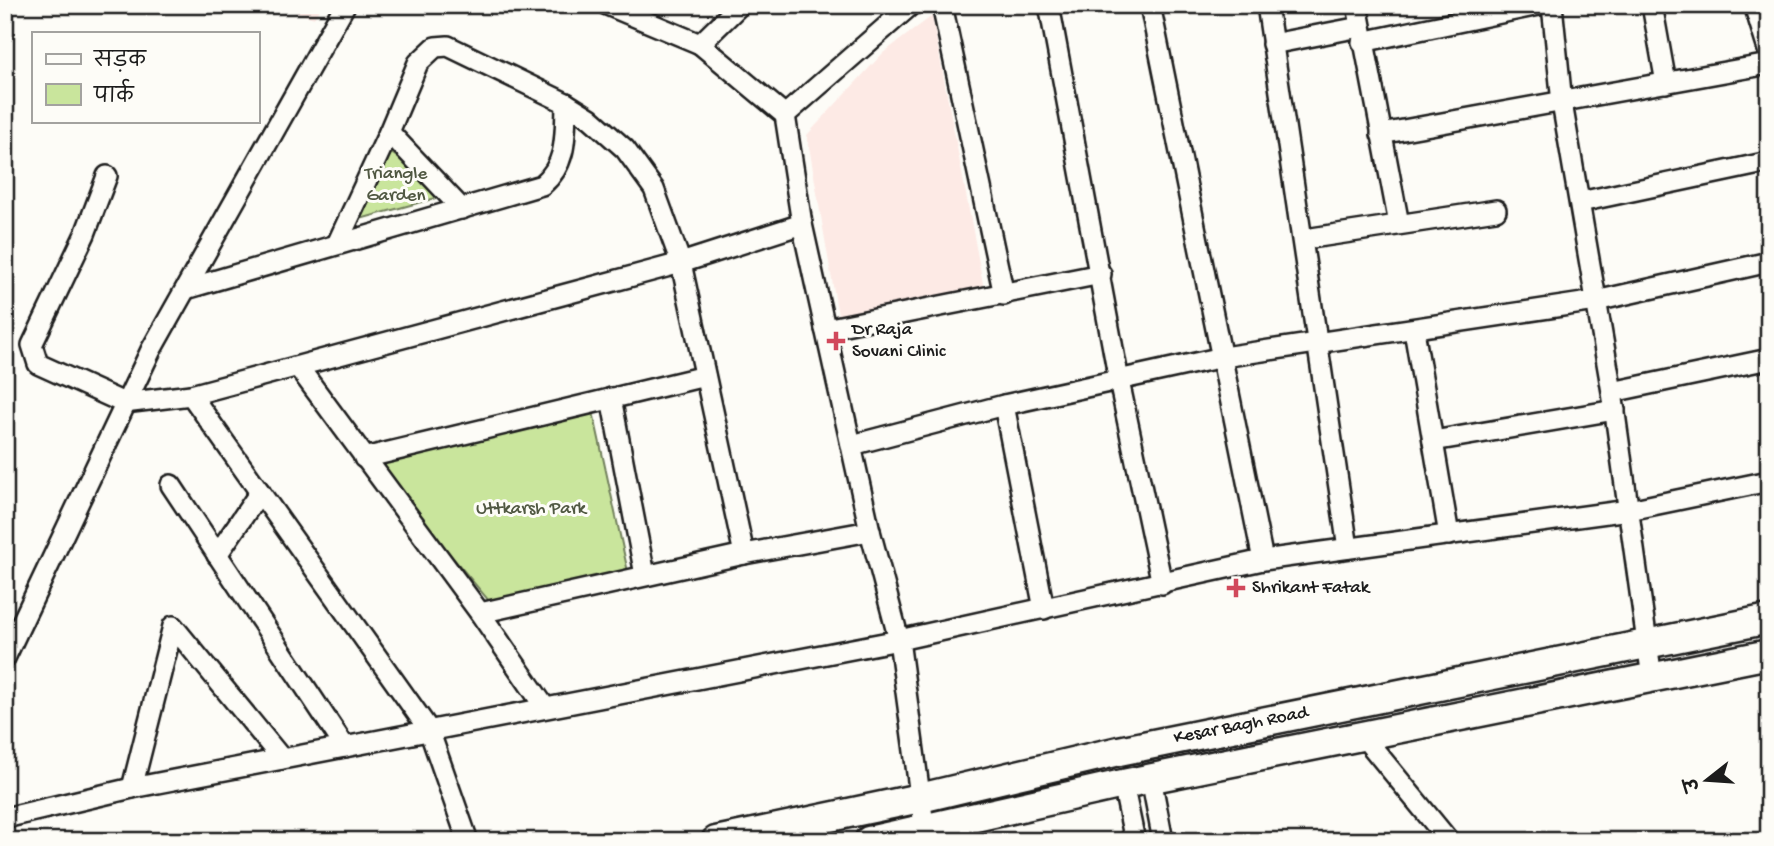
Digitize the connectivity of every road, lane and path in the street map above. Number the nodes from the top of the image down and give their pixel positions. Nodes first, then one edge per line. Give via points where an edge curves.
1 (345, 5) edge
2 (607, 5) edge
3 (740, 5) edge
4 (911, 5) edge
5 (942, 5) edge
6 (1049, 5) edge
7 (1150, 5) edge
8 (1267, 5) edge
9 (1357, 5) edge
10 (1539, 5) edge
11 (1552, 5) edge
12 (1652, 5) edge
13 (1754, 5) edge
14 (1361, 34) junction
15 (700, 44) junction
16 (1272, 44) junction
17 (1769, 53) edge
18 (1769, 64) edge
19 (1666, 83) junction
20 (566, 103) junction
21 (1562, 103) junction
22 (785, 115) junction
23 (389, 132) junction
24 (1381, 134) junction
25 (1769, 162) edge
26 (107, 176) dead end
27 (1580, 202) junction
28 (463, 209) junction
29 (1496, 210) dead end
30 (802, 223) junction
31 (1399, 224) junction
32 (1305, 239) junction
33 (337, 244) junction
34 (1769, 262) edge
35 (681, 263) junction
36 (1101, 275) junction
37 (186, 289) junction
38 (1004, 295) junction
39 (1596, 301) junction
40 (825, 329) junction
41 (1414, 330) junction
42 (1318, 341) junction
43 (1223, 357) junction
44 (1769, 359) edge
45 (299, 368) junction
46 (705, 376) junction
47 (1119, 381) junction
48 (191, 395) junction
49 (611, 398) junction
50 (1614, 401) junction
51 (124, 404) junction
52 (1004, 405) junction
53 (1433, 441) junction
54 (852, 445) junction
55 (364, 458) junction
56 (1769, 481) edge
57 (172, 485) dead end
58 (260, 492) junction
59 (1629, 510) junction
60 (870, 531) junction
61 (1449, 535) junction
62 (1349, 548) junction
63 (744, 554) junction
64 (217, 555) junction
65 (1263, 560) junction
66 (645, 575) junction
67 (1162, 584) junction
68 (1044, 609) junction
69 (480, 613) junction
70 (1769, 619) edge
71 (899, 640) junction
72 (1650, 644) junction
73 (1769, 654) edge
74 (5, 658) edge
75 (1652, 678) junction
76 (544, 706) junction
77 (429, 730) junction
78 (1391, 730) junction
79 (1363, 736) junction
80 (345, 747) junction
81 (282, 760) junction
82 (1392, 771) junction
83 (1137, 781) junction
84 (132, 788) junction
85 (920, 798) junction
86 (5, 818) edge
87 (925, 836) edge
88 (468, 841) edge
89 (716, 841) edge
90 (869, 841) edge
91 (1135, 841) edge
92 (1163, 841) edge
93 (1449, 841) edge

1 - 37 street
2 - 15 street
3 - 15 street
4 - 22 street
5 - 38 street
6 - 36 street
7 - 43 street
8 - 16 street
9 - 14 street
10 - 14 street
11 - 21 street
12 - 19 street
13 - 17 street
14 - 16 street
14 - 24 street
15 - 22 street
16 - 32 street
18 - 19 street
19 - 21 street
20 - 23 street via 448,46 435,47 418,63
20 - 28 street via 564,151 553,176 542,185
20 - 35 street via 625,149 654,188
21 - 24 street
21 - 27 street
22 - 30 street
23 - 28 street
23 - 33 street
24 - 31 street
25 - 27 street
26 - 51 street via 32,345 37,364
27 - 39 street
28 - 33 street
29 - 31 street
30 - 35 street
30 - 40 street
31 - 32 street
32 - 42 street
33 - 37 street
34 - 39 street
35 - 45 street
35 - 46 street
36 - 38 street
36 - 47 street
37 - 51 street
38 - 40 street
39 - 41 street
39 - 50 street
40 - 54 street
41 - 42 street
41 - 53 street
42 - 43 street
42 - 62 street
43 - 47 street
43 - 65 street
44 - 50 street
45 - 48 street
45 - 55 street
46 - 49 street
46 - 63 street
47 - 52 street
47 - 67 street
48 - 51 street
48 - 58 street
49 - 55 street
49 - 66 street
50 - 53 street
50 - 59 street
51 - 74 street
52 - 54 street
52 - 68 street
53 - 61 street
54 - 60 street
55 - 69 street
56 - 59 street
57 - 64 street
58 - 64 street
58 - 77 street
59 - 61 street
59 - 72 street
60 - 63 street
60 - 71 street
61 - 62 street
62 - 65 street
63 - 66 street
64 - 80 street
65 - 67 street
66 - 69 street
67 - 68 street
68 - 71 street
69 - 76 street
70 - 72 main road, Kesar Bagh Road
71 - 76 street
71 - 85 street
72 - 75 street
72 - 85 main road, Kesar Bagh Road via 1119,751
73 - 75 main road, Kesar Bagh Road
75 - 78 main road, Kesar Bagh Road
76 - 77 street
77 - 80 street
77 - 88 street
78 - 79 main road, Kesar Bagh Road
78 - 82 street
79 - 82 street
79 - 83 main road, Kesar Bagh Road
80 - 81 street
81 - 84 street
81 - 84 street via 173,626
82 - 93 street
83 - 87 main road, Kesar Bagh Road
83 - 91 street
83 - 92 street
84 - 86 street
85 - 87 street
85 - 89 main road, Kesar Bagh Road
87 - 90 main road, Kesar Bagh Road

